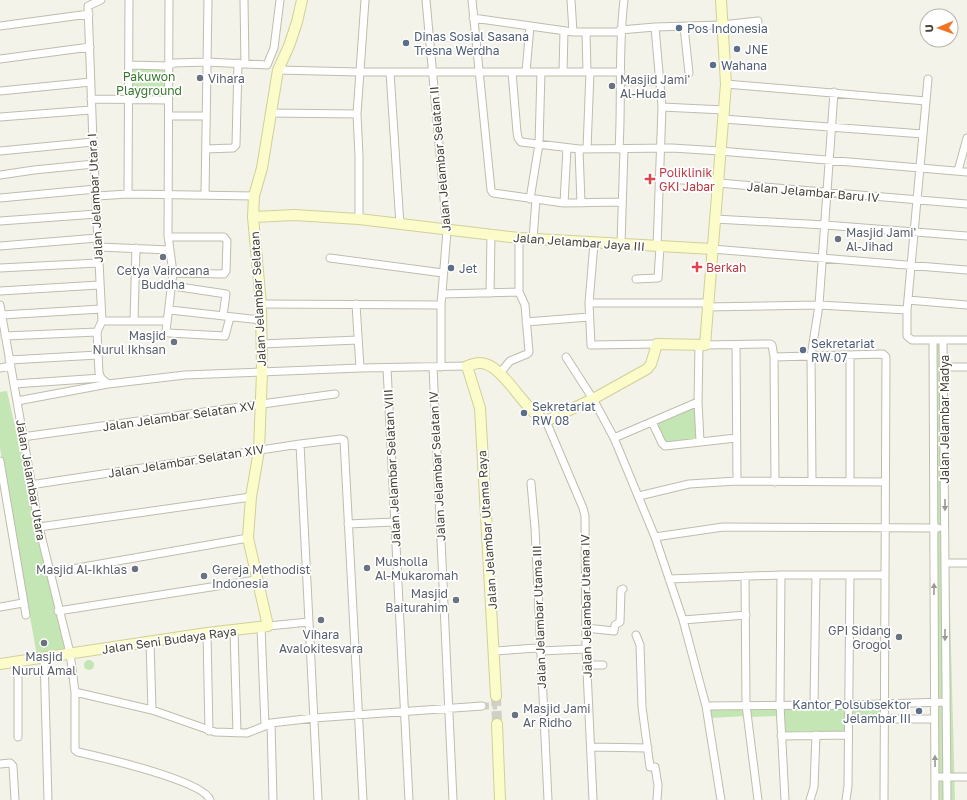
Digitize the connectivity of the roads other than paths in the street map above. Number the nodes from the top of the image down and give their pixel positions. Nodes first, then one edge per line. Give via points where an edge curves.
1 (101, 0) edge
2 (129, 0) edge
3 (169, 0) edge
4 (208, 0) edge
5 (244, 0) edge
6 (280, 0) edge
7 (302, 0) edge
8 (365, 0) edge
9 (426, 0) edge
10 (472, 0) edge
11 (571, 0) edge
12 (624, 0) edge
13 (721, 0) edge
14 (89, 14) junction
15 (473, 18) junction
16 (758, 21) dead end
17 (722, 25) junction
18 (0, 26) edge
19 (530, 26) junction
20 (655, 27) junction
21 (684, 27) junction
22 (564, 30) junction
23 (620, 31) junction
24 (573, 32) junction
25 (586, 32) junction
26 (90, 47) junction
27 (0, 58) edge
28 (207, 62) junction
29 (241, 63) junction
30 (130, 65) junction
31 (168, 66) junction
32 (278, 70) junction
33 (478, 71) junction
34 (359, 72) junction
35 (390, 72) junction
36 (433, 72) junction
37 (512, 72) junction
38 (526, 72) junction
39 (541, 72) junction
40 (563, 72) junction
41 (589, 72) junction
42 (621, 72) junction
43 (689, 73) dead end
44 (928, 80) dead end
45 (621, 81) junction
46 (661, 81) junction
47 (91, 82) junction
48 (726, 84) junction
49 (0, 91) edge
50 (834, 92) junction
51 (91, 99) junction
52 (168, 100) junction
53 (129, 101) junction
54 (926, 101) junction
55 (662, 107) junction
56 (91, 110) junction
57 (270, 113) junction
58 (357, 114) junction
59 (724, 115) junction
60 (169, 116) junction
61 (206, 116) junction
62 (0, 117) edge
63 (832, 127) junction
64 (923, 134) junction
65 (967, 138) edge
66 (91, 142) junction
67 (539, 144) junction
68 (567, 148) junction
69 (660, 148) junction
70 (206, 149) junction
71 (580, 149) junction
72 (588, 149) junction
73 (622, 149) junction
74 (0, 151) edge
75 (720, 151) junction
76 (830, 160) junction
77 (90, 164) junction
78 (921, 168) junction
79 (958, 171) junction
80 (967, 172) edge
81 (0, 175) edge
82 (659, 178) junction
83 (717, 184) junction
84 (94, 192) junction
85 (827, 192) junction
86 (128, 194) junction
87 (168, 194) junction
88 (205, 194) junction
89 (254, 196) junction
90 (0, 198) edge
91 (533, 199) junction
92 (918, 200) junction
93 (622, 202) junction
94 (564, 203) junction
95 (581, 203) junction
96 (967, 204) edge
97 (97, 214) junction
98 (253, 217) junction
99 (359, 219) junction
100 (715, 219) junction
101 (0, 221) edge
102 (400, 225) junction
103 (825, 225) junction
104 (446, 231) junction
105 (915, 231) junction
106 (491, 236) junction
107 (967, 236) edge
108 (168, 237) junction
109 (97, 238) junction
110 (519, 238) junction
111 (533, 239) junction
112 (594, 243) junction
113 (621, 244) junction
114 (0, 246) edge
115 (659, 247) junction
116 (98, 248) junction
117 (136, 248) junction
118 (712, 249) junction
119 (170, 250) junction
120 (330, 258) dead end
121 (823, 258) junction
122 (95, 263) junction
123 (911, 265) junction
124 (0, 268) edge
125 (967, 270) edge
126 (173, 273) junction
127 (443, 273) junction
128 (636, 279) dead end
129 (99, 285) junction
130 (173, 286) junction
131 (0, 291) edge
132 (519, 292) junction
133 (490, 293) junction
134 (442, 294) junction
135 (908, 300) junction
136 (589, 302) junction
137 (261, 304) junction
138 (356, 304) junction
139 (0, 305) edge
140 (441, 305) junction
141 (707, 305) junction
142 (819, 305) junction
143 (967, 305) edge
144 (97, 309) junction
145 (170, 310) junction
146 (907, 310) junction
147 (2, 315) junction
148 (226, 316) junction
149 (589, 317) junction
150 (102, 320) junction
151 (134, 320) junction
152 (261, 320) junction
153 (167, 321) junction
154 (526, 322) junction
155 (96, 332) junction
156 (4, 340) edge
157 (358, 340) junction
158 (933, 340) junction
159 (943, 340) junction
160 (967, 340) edge
161 (261, 344) junction
162 (657, 344) junction
163 (702, 345) junction
164 (736, 345) junction
165 (98, 355) junction
166 (811, 356) junction
167 (850, 356) junction
168 (566, 357) dead end
169 (774, 357) junction
170 (9, 363) junction
171 (467, 366) junction
172 (433, 367) junction
173 (441, 367) junction
174 (944, 367) junction
175 (967, 367) edge
176 (0, 368) edge
177 (360, 368) junction
178 (387, 368) junction
179 (262, 372) junction
180 (499, 374) junction
181 (101, 378) junction
182 (14, 384) junction
183 (108, 384) junction
184 (335, 394) dead end
185 (593, 399) junction
186 (17, 401) junction
187 (698, 402) junction
188 (261, 405) junction
189 (546, 421) junction
190 (652, 422) junction
191 (22, 437) junction
192 (614, 438) junction
193 (736, 438) junction
194 (700, 441) junction
195 (300, 444) junction
196 (259, 450) junction
197 (0, 461) edge
198 (2, 478) edge
199 (737, 481) junction
200 (812, 481) junction
201 (775, 482) junction
202 (850, 482) junction
203 (885, 482) junction
204 (531, 483) dead end
205 (30, 485) junction
206 (639, 496) junction
207 (252, 497) junction
208 (394, 522) junction
209 (348, 524) junction
210 (39, 527) junction
211 (885, 528) junction
212 (934, 528) junction
213 (945, 528) junction
214 (655, 537) junction
215 (248, 538) junction
216 (945, 563) junction
217 (967, 563) edge
218 (49, 572) junction
219 (781, 575) junction
220 (816, 575) junction
221 (850, 575) junction
222 (884, 575) junction
223 (745, 576) junction
224 (256, 580) junction
225 (669, 580) junction
226 (623, 589) dead end
227 (23, 603) junction
228 (0, 607) edge
229 (58, 611) junction
230 (26, 615) dead end
231 (746, 615) junction
232 (683, 620) junction
233 (309, 622) junction
234 (264, 627) junction
235 (586, 628) junction
236 (234, 631) junction
237 (207, 633) junction
238 (636, 636) dead end
239 (150, 642) junction
240 (586, 649) junction
241 (495, 651) junction
242 (540, 651) junction
243 (70, 653) junction
244 (44, 657) junction
245 (18, 661) junction
246 (0, 664) edge
247 (587, 665) junction
248 (603, 665) dead end
249 (75, 692) junction
250 (496, 696) tunnel mouth
251 (934, 702) junction
252 (945, 702) junction
253 (884, 704) junction
254 (746, 705) junction
255 (780, 705) junction
256 (814, 705) junction
257 (848, 705) junction
258 (482, 706) tunnel mouth
259 (706, 706) junction
260 (449, 708) junction
261 (152, 710) junction
262 (404, 711) junction
263 (359, 715) junction
264 (314, 718) junction
265 (848, 719) junction
266 (883, 719) junction
267 (934, 719) junction
268 (268, 724) junction
269 (497, 724) tunnel mouth
270 (209, 731) junction
271 (237, 733) junction
272 (816, 735) junction
273 (848, 735) junction
274 (781, 736) junction
275 (18, 737) dead end
276 (591, 747) junction
277 (648, 748) junction
278 (0, 764) edge
279 (935, 777) junction
280 (947, 777) junction
281 (967, 777) edge
282 (593, 799) edge
283 (15, 800) edge
284 (48, 800) edge
285 (210, 800) edge
286 (273, 800) edge
287 (318, 800) edge
288 (363, 800) edge
289 (409, 800) edge
290 (453, 800) edge
291 (500, 800) edge
292 (548, 800) edge
293 (657, 800) edge
294 (721, 800) edge
295 (758, 800) edge
296 (785, 800) edge
297 (810, 800) edge
298 (846, 800) edge
299 (884, 800) edge
300 (936, 800) edge
301 (947, 800) edge

1 - 14 street, Jalan Jelambar Utara I via 88,6
2 - 30 street
3 - 31 street
4 - 28 street
5 - 29 street
6 - 29 street via 274,48 267,65
7 - 32 street, Jalan Jelambar Selatan via 290,46
8 - 34 street
9 - 36 street, Jalan Jelambar Selatan II
10 - 15 street
11 - 24 street
12 - 23 street
13 - 17 street
14 - 18 street
14 - 26 street, Jalan Jelambar Utara I
15 - 19 street
15 - 33 street
16 - 17 street
17 - 21 street
17 - 48 street
19 - 22 street
19 - 38 street
20 - 21 street
20 - 23 street
20 - 46 street
21 - 43 street
22 - 24 street
22 - 40 street
23 - 25 street
23 - 42 street
24 - 25 street
25 - 41 street
26 - 27 street
26 - 47 street, Jalan Jelambar Utara I
28 - 29 street
28 - 31 street
28 - 61 street
29 - 70 street via 236,145 233,148
30 - 31 street
30 - 53 street
31 - 52 street
32 - 34 street
32 - 57 street, Jalan Jelambar Selatan
33 - 36 street
33 - 37 street
33 - 91 street via 491,190 493,193
34 - 35 street
34 - 58 street
35 - 36 street
35 - 102 street
36 - 104 street, Jalan Jelambar Selatan II
37 - 38 street
37 - 67 street via 518,138 520,142
38 - 39 street
39 - 40 street
39 - 67 street
40 - 41 street
41 - 42 street
41 - 72 street
42 - 45 street
44 - 54 street
45 - 46 street
45 - 73 street
46 - 55 street
47 - 49 street
47 - 51 street, Jalan Jelambar Utara I
48 - 50 street
48 - 59 street
50 - 54 street
50 - 63 street
51 - 53 street
51 - 56 street, Jalan Jelambar Utara I
52 - 53 street
52 - 60 street
53 - 86 street
54 - 64 street
55 - 59 street
55 - 69 street
56 - 62 street
56 - 66 street, Jalan Jelambar Utara I
57 - 58 street
57 - 89 street, Jalan Jelambar Selatan via 262,168
58 - 99 street via 360,156
59 - 63 street
59 - 75 street
60 - 61 street
60 - 87 street
61 - 70 street
63 - 64 street
63 - 76 street
64 - 78 street
65 - 79 street
66 - 74 street
66 - 77 street, Jalan Jelambar Utara I
67 - 68 street
67 - 91 street
68 - 71 street
68 - 94 street
69 - 73 street
69 - 75 street
69 - 82 street
70 - 88 street
71 - 72 street
71 - 95 street
72 - 73 street
73 - 93 street
75 - 76 street
75 - 83 street
76 - 78 street
76 - 85 street
77 - 81 street
77 - 84 street, Jalan Jelambar Utara I
78 - 79 street
78 - 92 street
79 - 80 street
82 - 83 street, Jalan Jelambar Baru IV
82 - 115 street
83 - 85 street, Jalan Jelambar Baru IV
83 - 100 street
84 - 86 street
84 - 90 street
84 - 97 street, Jalan Jelambar Utara I
85 - 92 street, Jalan Jelambar Baru IV
85 - 103 street
86 - 87 street
87 - 88 street
87 - 108 street
88 - 89 street
89 - 98 street, Jalan Jelambar Selatan
91 - 94 street
91 - 111 street
92 - 96 street, Jalan Jelambar Baru IV
92 - 105 street
93 - 95 street
93 - 113 street
94 - 95 street
97 - 101 street
97 - 109 street, Jalan Jelambar Utara I
98 - 99 street, Jalan Jelambar Jaya III via 294,215
98 - 137 street, Jalan Jelambar Selatan
99 - 102 street, Jalan Jelambar Jaya III
100 - 103 street
100 - 118 street
102 - 104 street, Jalan Jelambar Jaya III
103 - 105 street
103 - 121 street
104 - 106 street, Jalan Jelambar Jaya III
104 - 127 street, Jalan Jelambar Selatan II
105 - 107 street
105 - 123 street
106 - 110 street, Jalan Jelambar Jaya III
106 - 133 street
108 - 119 street
108 - 126 street via 224,237 227,241 224,274
109 - 114 street
109 - 116 street, Jalan Jelambar Utara I
110 - 111 street, Jalan Jelambar Jaya III
110 - 132 street
111 - 112 street, Jalan Jelambar Jaya III
112 - 113 street, Jalan Jelambar Jaya III
112 - 136 street
113 - 115 street, Jalan Jelambar Jaya III
115 - 118 street, Jalan Jelambar Jaya III
115 - 128 street via 658,278
116 - 117 street
116 - 122 street, Jalan Jelambar Utara I
117 - 119 street
117 - 151 street
118 - 121 street
118 - 141 street
119 - 126 street
120 - 127 street
121 - 123 street
121 - 142 street
122 - 124 street
122 - 129 street, Jalan Jelambar Utara I
123 - 125 street
123 - 135 street
126 - 130 street
127 - 134 street, Jalan Jelambar Selatan II
129 - 131 street
129 - 144 street, Jalan Jelambar Utara I
130 - 145 street
130 - 148 street via 226,294
132 - 133 street
132 - 154 street via 525,305
133 - 134 street
134 - 140 street, Jalan Jelambar Selatan II
135 - 143 street
135 - 146 street
136 - 141 street
136 - 149 street
137 - 138 street
137 - 152 street, Jalan Jelambar Selatan
138 - 140 street
138 - 157 street
139 - 147 street, Jalan Jelambar Utara
140 - 173 street, Jalan Jelambar Selatan II
141 - 142 street
141 - 163 street
142 - 146 street
142 - 166 street
144 - 147 street
144 - 150 street, Jalan Jelambar Utara I
145 - 148 street
145 - 153 street
146 - 158 street via 907,336 912,340
147 - 156 street, Jalan Jelambar Utara
148 - 152 street
148 - 153 street via 225,336 167,333
149 - 154 street
149 - 162 street via 590,342 594,346
150 - 151 street
150 - 155 street
151 - 153 street
152 - 161 street, Jalan Jelambar Selatan
154 - 180 street via 528,354 510,361
155 - 156 street
155 - 165 street
156 - 170 street, Jalan Jelambar Utara
157 - 161 street
157 - 177 street
158 - 159 street, Jalan Jelambar Madya
158 - 212 street, Jalan Jelambar Madya
159 - 160 street
159 - 174 street, Jalan Jelambar Madya
161 - 179 street, Jalan Jelambar Selatan
162 - 163 street
162 - 185 street via 649,367
163 - 164 street
163 - 187 street
164 - 169 street via 771,344
164 - 193 street
165 - 170 street
165 - 181 street
166 - 167 street
166 - 169 street
166 - 200 street
167 - 202 street
167 - 203 street via 883,354 887,359
168 - 185 street
169 - 201 street
170 - 176 street
170 - 182 street, Jalan Jelambar Utara
171 - 173 street
171 - 180 street via 487,364
171 - 241 street, Jalan Jelambar Utama Raya via 480,408
172 - 173 street
172 - 178 street
172 - 260 street, Jalan Jelambar Selatan IV
174 - 175 street
174 -> 213 street, Jalan Jelambar Madya
177 - 178 street
177 - 179 street
178 - 208 street, Jalan Jelambar Selatan VIII
179 - 183 street via 185,375
179 - 188 street, Jalan Jelambar Selatan
180 - 189 street via 530,410
181 - 182 street
181 - 183 street
182 - 186 street, Jalan Jelambar Utara
183 - 186 street
184 - 188 street, Jalan Jelambar Selatan XV
185 - 189 street
185 - 192 street
186 - 191 street, Jalan Jelambar Utara
187 - 190 street
187 - 194 street
188 - 191 street, Jalan Jelambar Selatan XV
188 - 196 street, Jalan Jelambar Selatan
189 - 235 street, Jalan Jelambar Utama IV via 583,508
190 - 192 street
190 - 194 street via 663,445
191 - 205 street, Jalan Jelambar Utara
192 - 206 street
193 - 194 street
193 - 199 street
195 - 196 street, Jalan Jelambar Selatan XIV
195 - 209 street, Jalan Jelambar Selatan XIV via 341,439 345,442
195 - 233 street
196 - 205 street, Jalan Jelambar Selatan XIV
196 - 207 street, Jalan Jelambar Selatan
197 - 198 street
198 - 227 street
199 - 201 street
199 - 206 street via 689,484
200 - 201 street
200 - 202 street
202 - 203 street
203 - 211 street
204 - 242 street, Jalan Jelambar Utama III
205 - 210 street, Jalan Jelambar Utara
206 - 214 street
207 - 210 street
207 - 215 street, Jalan Jelambar Selatan
208 - 209 street
208 - 262 street, Jalan Jelambar Selatan VIII
209 - 263 street
210 - 218 street, Jalan Jelambar Utara
211 - 212 street
211 - 214 street via 724,527
211 - 222 street
212 - 213 street
251 -> 212 street, Jalan Jelambar Madya
213 - 216 street, Jalan Jelambar Madya
214 - 225 street
215 - 218 street
215 - 224 street, Jalan Jelambar Selatan
216 - 217 street
216 -> 252 street, Jalan Jelambar Madya
218 - 229 street, Jalan Jelambar Utara
219 - 220 street
219 - 223 street
219 - 255 street
220 - 221 street
220 - 256 street
221 - 222 street
221 - 257 street
222 - 253 street
223 - 225 street
223 - 231 street
224 - 229 street
224 - 234 street, Jalan Jelambar Selatan
225 - 232 street
226 - 235 street via 620,622 615,625 614,631
227 - 228 street
227 - 230 street
229 - 243 street, Jalan Jelambar Utara
231 - 232 street
231 - 254 street
232 - 259 street
233 - 234 street
233 - 264 street
234 - 236 street, Jalan Seni Budaya Raya
234 - 268 street, Jalan Jelambar Selatan
235 - 240 street, Jalan Jelambar Utama IV
236 - 237 street, Jalan Seni Budaya Raya
236 - 271 street
237 - 239 street, Jalan Seni Budaya Raya
237 - 270 street
238 - 277 street via 640,645 642,707
239 - 243 street, Jalan Seni Budaya Raya
239 - 261 street
240 - 242 street
240 - 247 street, Jalan Jelambar Utama IV
241 - 242 street via 537,648
241 - 250 street, Jalan Jelambar Utama Raya
242 - 292 street, Jalan Jelambar Utama III
243 - 244 street, Jalan Seni Budaya Raya
243 - 249 street, Jalan Jelambar Utara
244 - 245 street, Jalan Seni Budaya Raya
244 - 284 street
245 - 246 street, Jalan Seni Budaya Raya
245 - 275 street
247 - 248 street
247 - 276 street, Jalan Jelambar Utama IV
249 - 261 street
249 - 285 street, Jalan Jelambar Utara via 76,751 162,774 206,793
251 - 252 street
251 - 253 street
251 - 267 street, Jalan Jelambar Madya
252 - 280 street, Jalan Jelambar Madya
253 - 257 street
253 - 266 street
254 - 255 street
254 - 259 street
254 - 295 street
255 - 256 street
255 - 274 street
256 - 257 street
257 - 265 street
258 - 260 street
259 - 294 street
260 - 262 street
260 - 290 street, Jalan Jelambar Selatan IV
261 - 270 street
262 - 263 street
262 - 289 street, Jalan Jelambar Selatan VIII
263 - 264 street
263 - 288 street
264 - 268 street
264 - 287 street
265 - 266 street
265 - 273 street
266 - 267 street
266 - 299 street
279 -> 267 street, Jalan Jelambar Madya
268 - 271 street via 247,734
268 - 286 street, Jalan Jelambar Selatan
269 - 291 street
270 - 271 street
272 - 273 street
272 - 274 street
272 - 297 street via 814,787
273 - 298 street
274 - 296 street
276 - 277 street
276 - 282 street, Jalan Jelambar Utama IV
277 - 293 street via 650,768 655,768 658,785
278 - 283 street via 10,763 13,766
279 - 280 street
279 - 300 street, Jalan Jelambar Madya
280 - 281 street
280 - 301 street, Jalan Jelambar Madya

